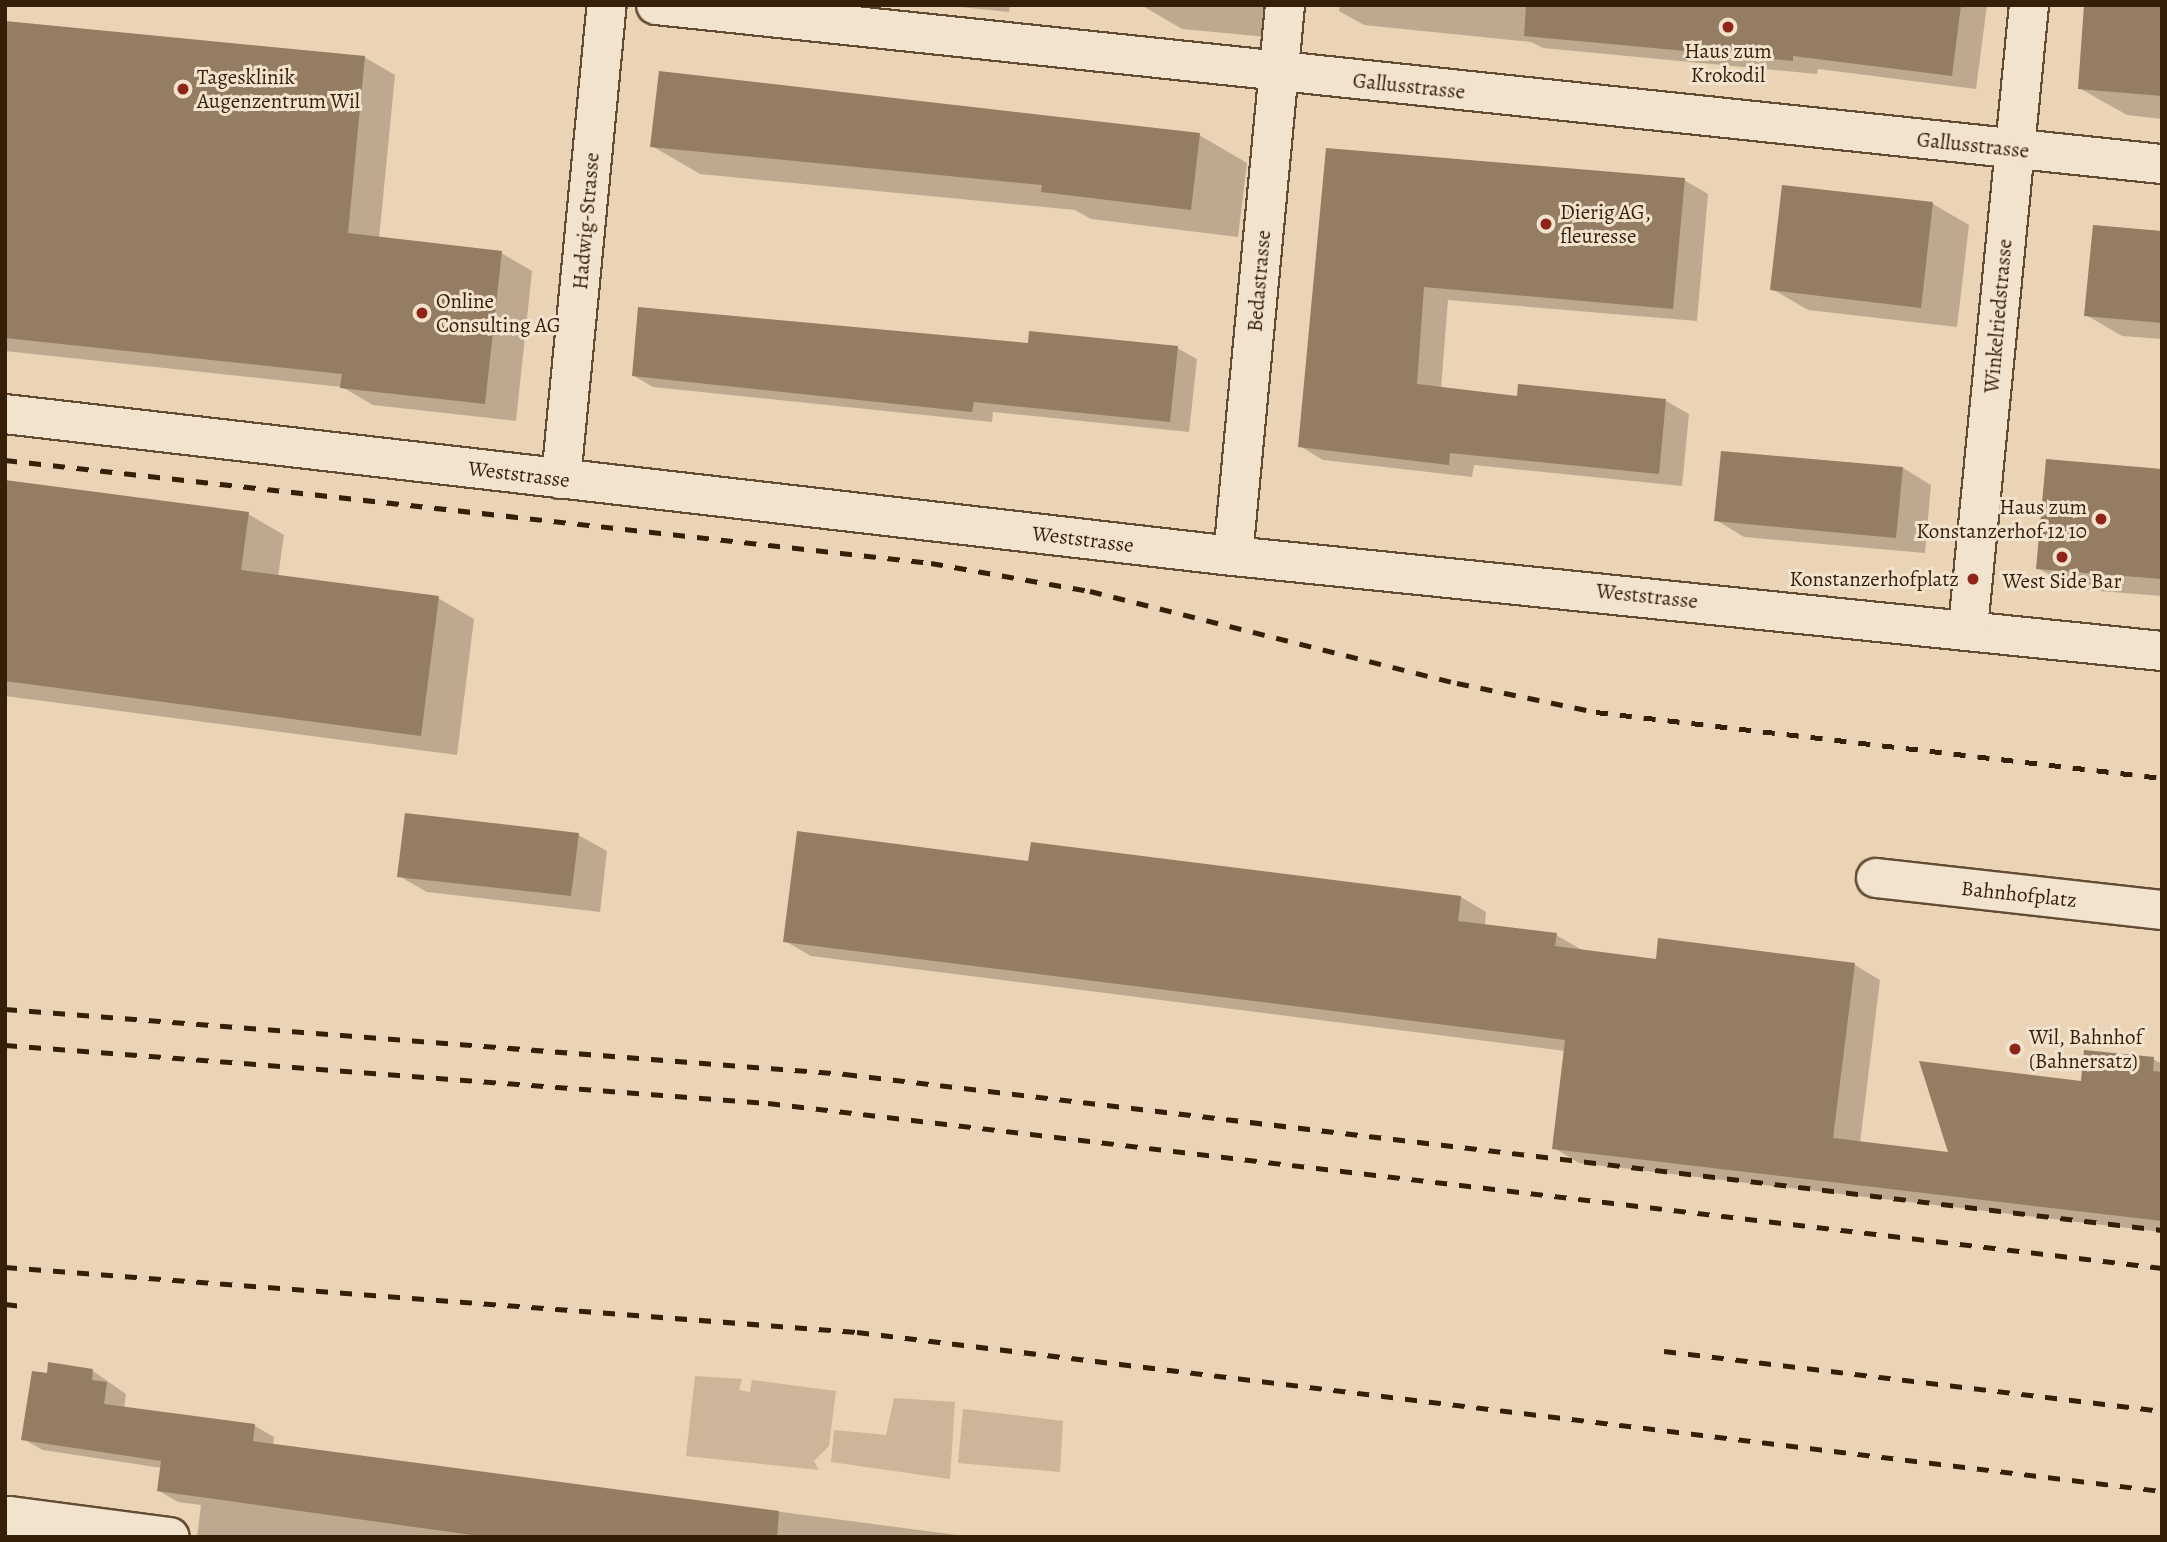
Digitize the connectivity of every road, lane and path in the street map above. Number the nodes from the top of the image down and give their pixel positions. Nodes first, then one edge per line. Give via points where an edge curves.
1 (607, 5) edge
2 (656, 5) edge
3 (1285, 5) edge
4 (2029, 5) edge
5 (1279, 73) junction
6 (2014, 149) junction
7 (2162, 164) edge
8 (5, 414) edge
9 (561, 479) junction
10 (1233, 556) junction
11 (1969, 628) junction
12 (2162, 650) edge
13 (1876, 878) dead end
14 (2162, 910) edge
15 (8, 1521) edge
16 (170, 1537) edge

1 - 9 street, Hadwig-Strasse
2 - 5 street, Gallusstrasse
3 - 5 street, Bedastrasse
4 - 6 street, Winkelriedstrasse
5 - 6 street, Gallusstrasse
5 - 10 street, Bedastrasse
6 - 7 street, Gallusstrasse
6 - 11 street, Winkelriedstrasse
8 - 9 street, Weststrasse
9 - 10 street, Weststrasse
10 - 11 street, Weststrasse
11 - 12 street, Weststrasse
13 - 14 street, Bahnhofplatz
15 - 16 street

